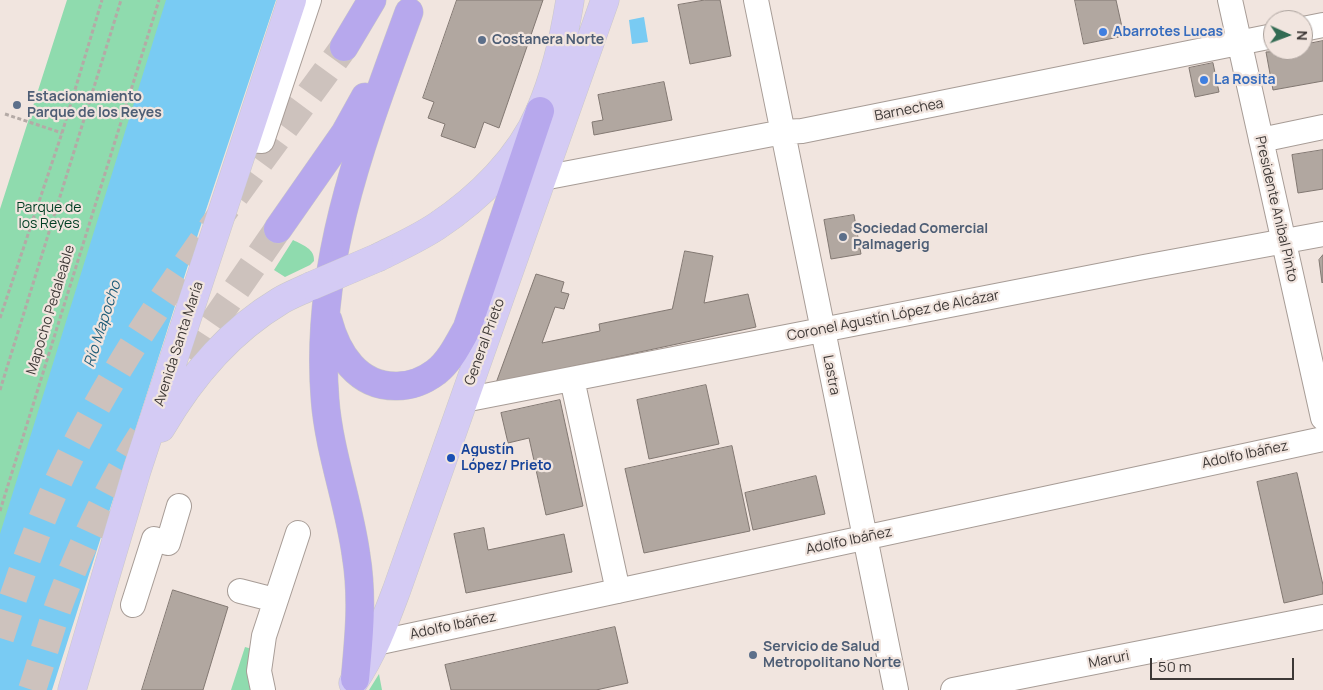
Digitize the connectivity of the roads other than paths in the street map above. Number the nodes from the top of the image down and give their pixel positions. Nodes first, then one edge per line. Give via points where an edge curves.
1 (292, 0) edge
2 (309, 0) edge
3 (372, 0) edge
4 (570, 0) edge
5 (605, 0) edge
6 (756, 0) edge
7 (1230, 0) edge
8 (411, 6) edge
9 (1263, 38) edge
10 (1239, 42) junction
11 (344, 47) tunnel mouth
12 (540, 111) junction
13 (1323, 127) edge
14 (783, 132) junction
15 (246, 140) junction
16 (1261, 140) junction
17 (543, 178) junction
18 (278, 229) tunnel mouth
19 (1323, 234) edge
20 (1284, 242) junction
21 (318, 296) junction
22 (822, 330) junction
23 (572, 379) junction
24 (464, 400) junction
25 (1323, 418) edge
26 (1323, 439) edge
27 (137, 470) junction
28 (179, 506) dead end
29 (120, 530) junction
30 (298, 533) dead end
31 (864, 538) junction
32 (154, 539) junction
33 (240, 591) dead end
34 (618, 591) junction
35 (275, 600) junction
36 (133, 605) dead end
37 (1323, 617) edge
38 (376, 642) junction
39 (351, 685) edge
40 (72, 690) edge
41 (263, 690) edge
42 (896, 690) edge
43 (953, 690) edge

1 - 15 main road, Avenida Santa María
2 - 15 street via 262,141
3 - 11 highway
4 - 12 main road via 558,58
5 - 17 main road, General Prieto
6 - 14 street, Lastra
7 - 10 street, Presidente Aníbal Pinto
8 - 18 highway via 385,62 344,133
8 - 21 highway via 370,118
9 - 10 street, Barnechea
10 - 14 street, Barnechea via 802,131
10 - 16 street, Presidente Aníbal Pinto
12 - 21 main road, bridge via 516,152 471,200 435,227 379,257
12 - 21 highway via 467,328 436,372 404,386 384,385 364,378 341,353
13 - 16 street
14 - 17 street, Barnechea
14 - 22 street, Lastra
15 - 27 main road, Avenida Santa María
16 - 20 street, Presidente Aníbal Pinto
17 - 24 main road, General Prieto
19 - 20 street, Coronel Agustín López de Alcázar
20 - 22 street, Coronel Agustín López de Alcázar
20 - 25 street, Presidente Aníbal Pinto
21 - 27 main road via 268,309 220,349 165,421
21 - 39 highway via 329,432 360,579 361,606
22 - 23 street, Coronel Agustín López de Alcázar
22 - 31 street, Lastra
23 - 24 street, Coronel Agustín López de Alcázar
23 - 34 street
24 - 38 main road, General Prieto
26 - 31 street, Adolfo Ibáñez
27 - 29 main road, Avenida Santa María
28 - 32 street via 168,543
29 - 32 street
29 - 40 main road, Avenida Santa María
30 - 35 street
31 - 34 street, Adolfo Ibáñez
31 - 42 street, Lastra
32 - 36 street
33 - 35 street
34 - 38 street, Adolfo Ibáñez
35 - 41 street via 264,636 260,671
37 - 43 street, Maruri
38 - 39 main road, General Prieto

